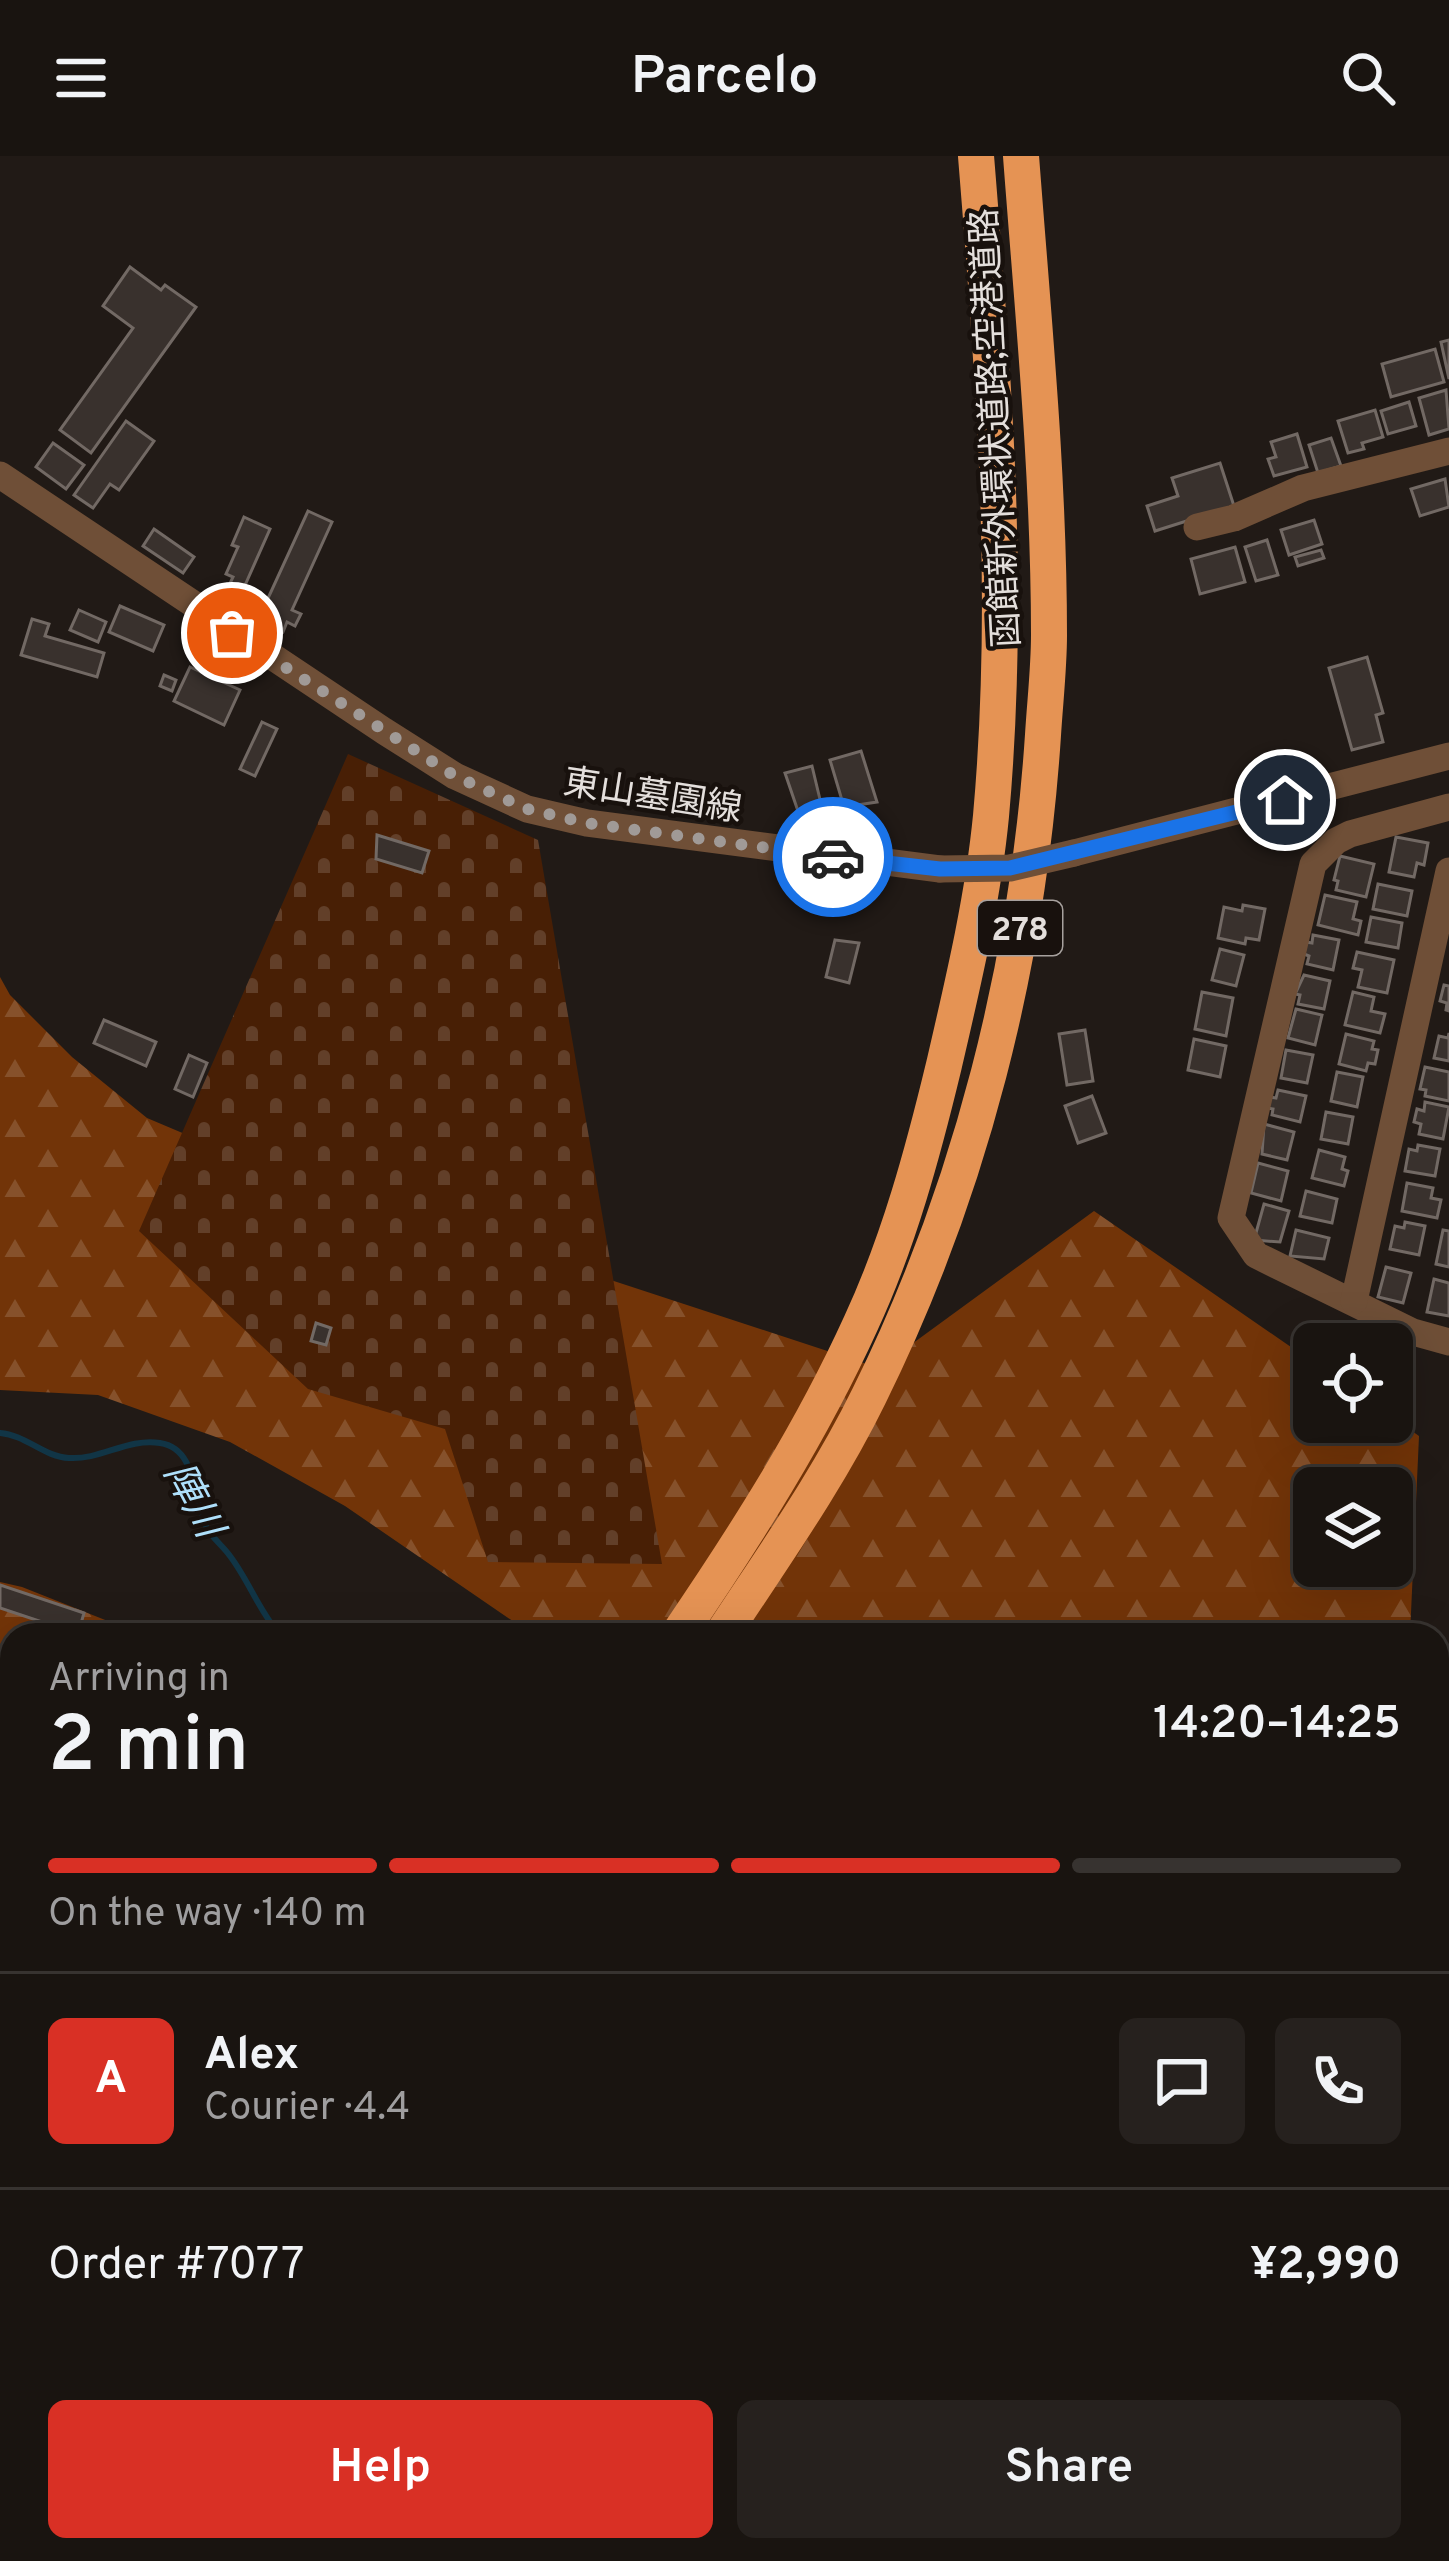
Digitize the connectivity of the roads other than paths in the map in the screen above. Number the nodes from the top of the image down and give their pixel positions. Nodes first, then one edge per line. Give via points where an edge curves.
1 (976, 156) edge
2 (1022, 156) edge
3 (1449, 451) edge
4 (0, 475) edge
5 (1197, 527) dead end
6 (1449, 756) edge
7 (1449, 807) edge
8 (1449, 871) edge
9 (1354, 1301) junction
10 (1449, 1342) edge
11 (686, 1623) edge
12 (730, 1623) edge

1 - 11 highway, 函館新外環状道路;空港道路 / 278 via 1002,631 990,819 963,984 920,1165 862,1322 763,1510
2 - 12 highway, 函館新外環状道路;空港道路 / 278 via 1049,639 1037,824 1008,998 951,1206 896,1339 811,1500
3 - 5 street via 1303,488
4 - 6 street, 東山墓園線, bridge via 455,776 527,809 586,823 940,869 1010,868
7 - 9 street via 1350,834 1313,864 1231,1218 1256,1255
8 - 9 street
9 - 10 street

